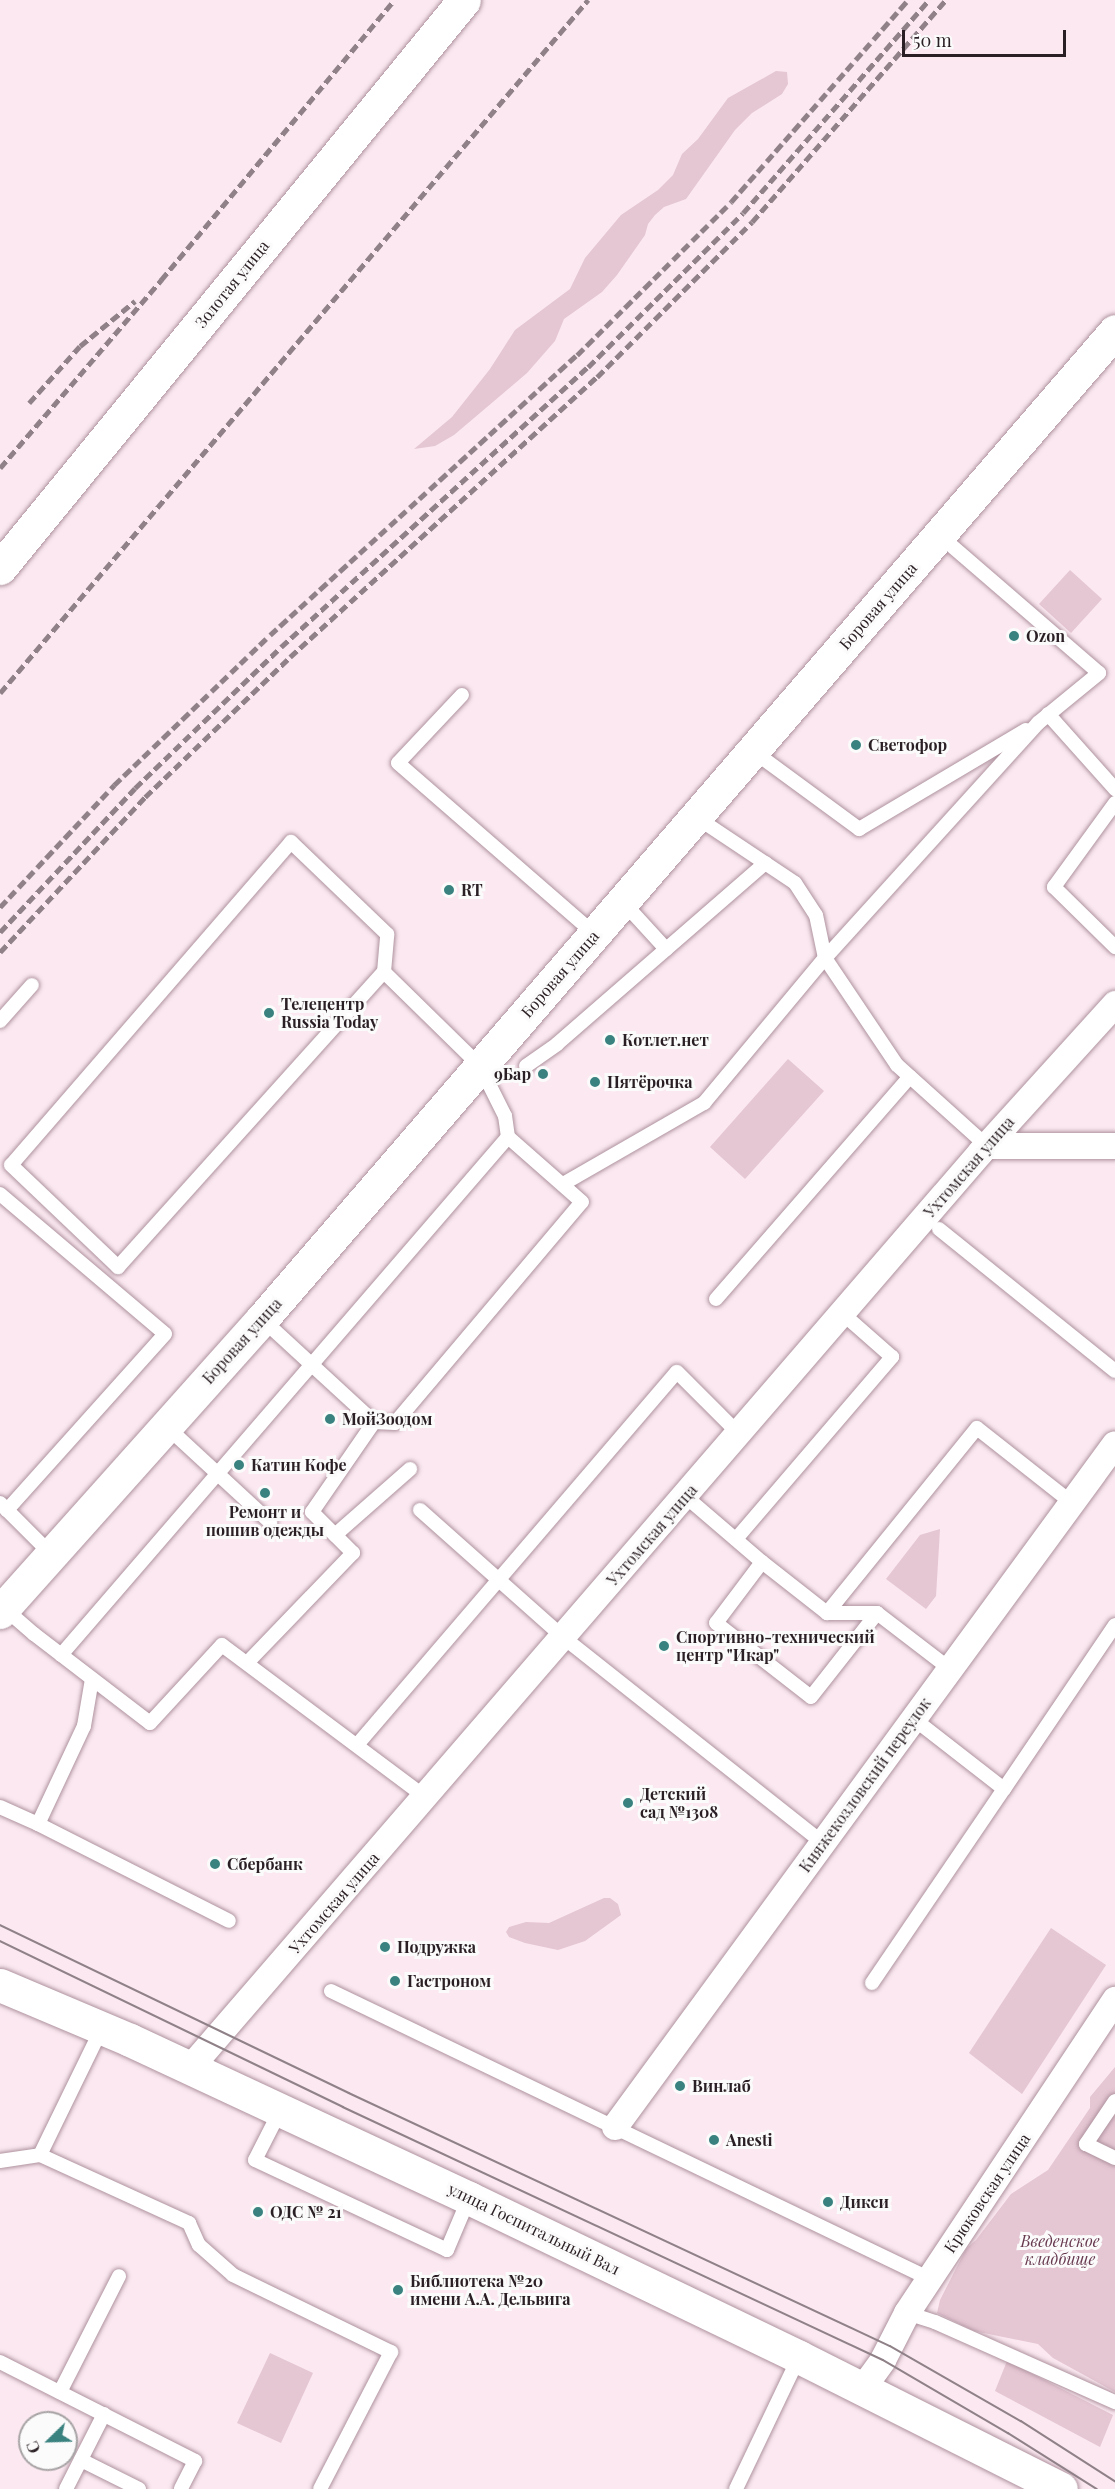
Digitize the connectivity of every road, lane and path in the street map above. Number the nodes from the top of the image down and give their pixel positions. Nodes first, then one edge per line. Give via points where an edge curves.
1 (464, 0) edge
2 (1115, 331) edge
3 (939, 535) junction
4 (0, 568) edge
5 (462, 695) dead end
6 (1043, 719) junction
7 (752, 751) junction
8 (1115, 789) edge
9 (1115, 803) edge
10 (696, 816) junction
11 (765, 863) junction
12 (623, 901) junction
13 (595, 933) junction
14 (1115, 947) edge
15 (666, 949) junction
16 (825, 958) junction
17 (384, 972) junction
18 (32, 985) dead end
19 (1115, 1004) edge
20 (0, 1021) edge
21 (480, 1066) junction
22 (526, 1066) dead end
23 (910, 1077) junction
24 (508, 1137) junction
25 (987, 1146) junction
26 (1115, 1146) edge
27 (563, 1184) junction
28 (0, 1194) edge
29 (939, 1229) dead end
30 (716, 1299) dead end
31 (842, 1313) junction
32 (262, 1319) junction
33 (312, 1365) junction
34 (1115, 1371) edge
35 (374, 1422) junction
36 (166, 1426) junction
37 (739, 1434) junction
38 (1115, 1444) edge
39 (410, 1469) dead end
40 (218, 1473) junction
41 (685, 1496) junction
42 (1072, 1503) junction
43 (4, 1507) edge
44 (420, 1510) dead end
45 (270, 1522) dead end
46 (334, 1534) junction
47 (736, 1539) junction
48 (51, 1554) junction
49 (762, 1562) junction
50 (500, 1579) junction
51 (2, 1610) edge
52 (827, 1613) junction
53 (877, 1613) junction
54 (1115, 1625) edge
55 (563, 1637) junction
56 (61, 1655) junction
57 (247, 1663) junction
58 (950, 1669) junction
59 (92, 1678) junction
60 (914, 1719) junction
61 (357, 1745) junction
62 (1004, 1789) junction
63 (426, 1797) junction
64 (0, 1807) edge
65 (38, 1824) junction
66 (822, 1843) junction
67 (229, 1922) dead end
68 (872, 1983) dead end
69 (0, 1985) edge
70 (331, 1991) dead end
71 (1115, 2000) edge
72 (102, 2028) junction
73 (191, 2067) junction
74 (1115, 2100) edge
75 (281, 2109) junction
76 (615, 2127) junction
77 (40, 2155) junction
78 (1115, 2158) edge
79 (0, 2161) edge
80 (469, 2198) junction
81 (119, 2276) dead end
82 (930, 2279) junction
83 (907, 2313) junction
84 (799, 2357) junction
85 (0, 2362) edge
86 (863, 2388) junction
87 (60, 2392) junction
88 (1115, 2402) edge
89 (104, 2415) junction
90 (81, 2460) junction
91 (1051, 2486) edge
92 (66, 2489) edge
93 (139, 2489) edge
94 (181, 2489) edge
95 (320, 2489) edge
96 (736, 2489) edge

1 - 4 street, Золотая улица
2 - 3 street, Боровая улица
3 - 6 lane via 1098,673
3 - 7 street, Боровая улица
5 - 13 lane via 398,763
6 - 7 lane via 859,829
6 - 8 lane
6 - 16 lane
7 - 10 street, Боровая улица
9 - 14 lane via 1054,887
10 - 11 lane
10 - 12 street, Боровая улица
11 - 15 lane
11 - 16 lane via 795,883 816,915
12 - 13 street, Боровая улица
12 - 15 lane
13 - 21 street, Боровая улица
15 - 22 lane
16 - 23 lane via 897,1065
16 - 27 lane via 704,1103
17 - 17 lane via 387,934 291,842 10,1165 118,1267
17 - 21 lane
18 - 20 lane
19 - 25 street, Ухтомская улица
21 - 24 lane via 505,1116
21 - 32 street, Боровая улица
23 - 25 lane
23 - 30 lane
24 - 27 lane
24 - 33 lane
25 - 26 street
25 - 31 street, Ухтомская улица
27 - 35 lane via 582,1202 395,1423
28 - 43 lane via 165,1334
29 - 34 lane
31 - 37 street, Ухтомская улица
31 - 47 lane via 892,1357
32 - 33 lane
32 - 36 street, Боровая улица
33 - 35 lane
33 - 40 lane
35 - 46 lane via 312,1512
36 - 40 lane
36 - 48 street, Боровая улица
37 - 41 street, Ухтомская улица
37 - 50 lane via 676,1372
38 - 42 street, Княжекозловский переулок
39 - 46 lane
40 - 45 lane
40 - 56 lane
41 - 47 lane
41 - 55 street, Ухтомская улица
42 - 52 lane via 977,1428
42 - 58 street, Княжекозловский переулок
43 - 48 lane
44 - 50 lane
46 - 57 lane via 352,1553
47 - 49 lane
48 - 51 street, Боровая улица
49 - 52 lane
49 - 53 lane via 716,1623 811,1697
50 - 55 lane
50 - 61 lane
51 - 56 lane
52 - 53 lane
53 - 58 lane
54 - 62 lane
55 - 63 street, Ухтомская улица
55 - 66 lane
56 - 59 lane
57 - 59 lane via 222,1645 150,1723
57 - 61 lane
58 - 60 street, Княжекозловский переулок
59 - 65 lane via 84,1726
60 - 62 lane
60 - 66 street, Княжекозловский переулок
61 - 63 lane
62 - 68 lane
63 - 73 street, Ухтомская улица
64 - 65 lane
65 - 67 lane
66 - 76 street, Княжекозловский переулок
69 - 72 street, улица Госпитальный Вал
70 - 76 lane
71 - 82 street, Крюковская улица
72 - 73 street, улица Госпитальный Вал
72 - 77 lane
73 - 75 street, улица Госпитальный Вал
74 - 78 lane via 1086,2144
75 - 80 street, улица Госпитальный Вал
75 - 80 lane via 255,2160 447,2250
76 - 82 lane
77 - 79 lane
77 - 95 lane via 189,2223 199,2245 233,2275 392,2352
80 - 84 street, улица Госпитальный Вал
81 - 87 lane
82 - 83 street, Крюковская улица
83 - 86 street, Крюковская улица via 883,2360
83 - 88 lane
84 - 86 street, улица Госпитальный Вал
84 - 96 lane
85 - 87 lane
86 - 91 street, улица Госпитальный Вал
87 - 89 lane
89 - 90 lane
89 - 94 lane via 195,2461
90 - 92 lane
90 - 93 lane

